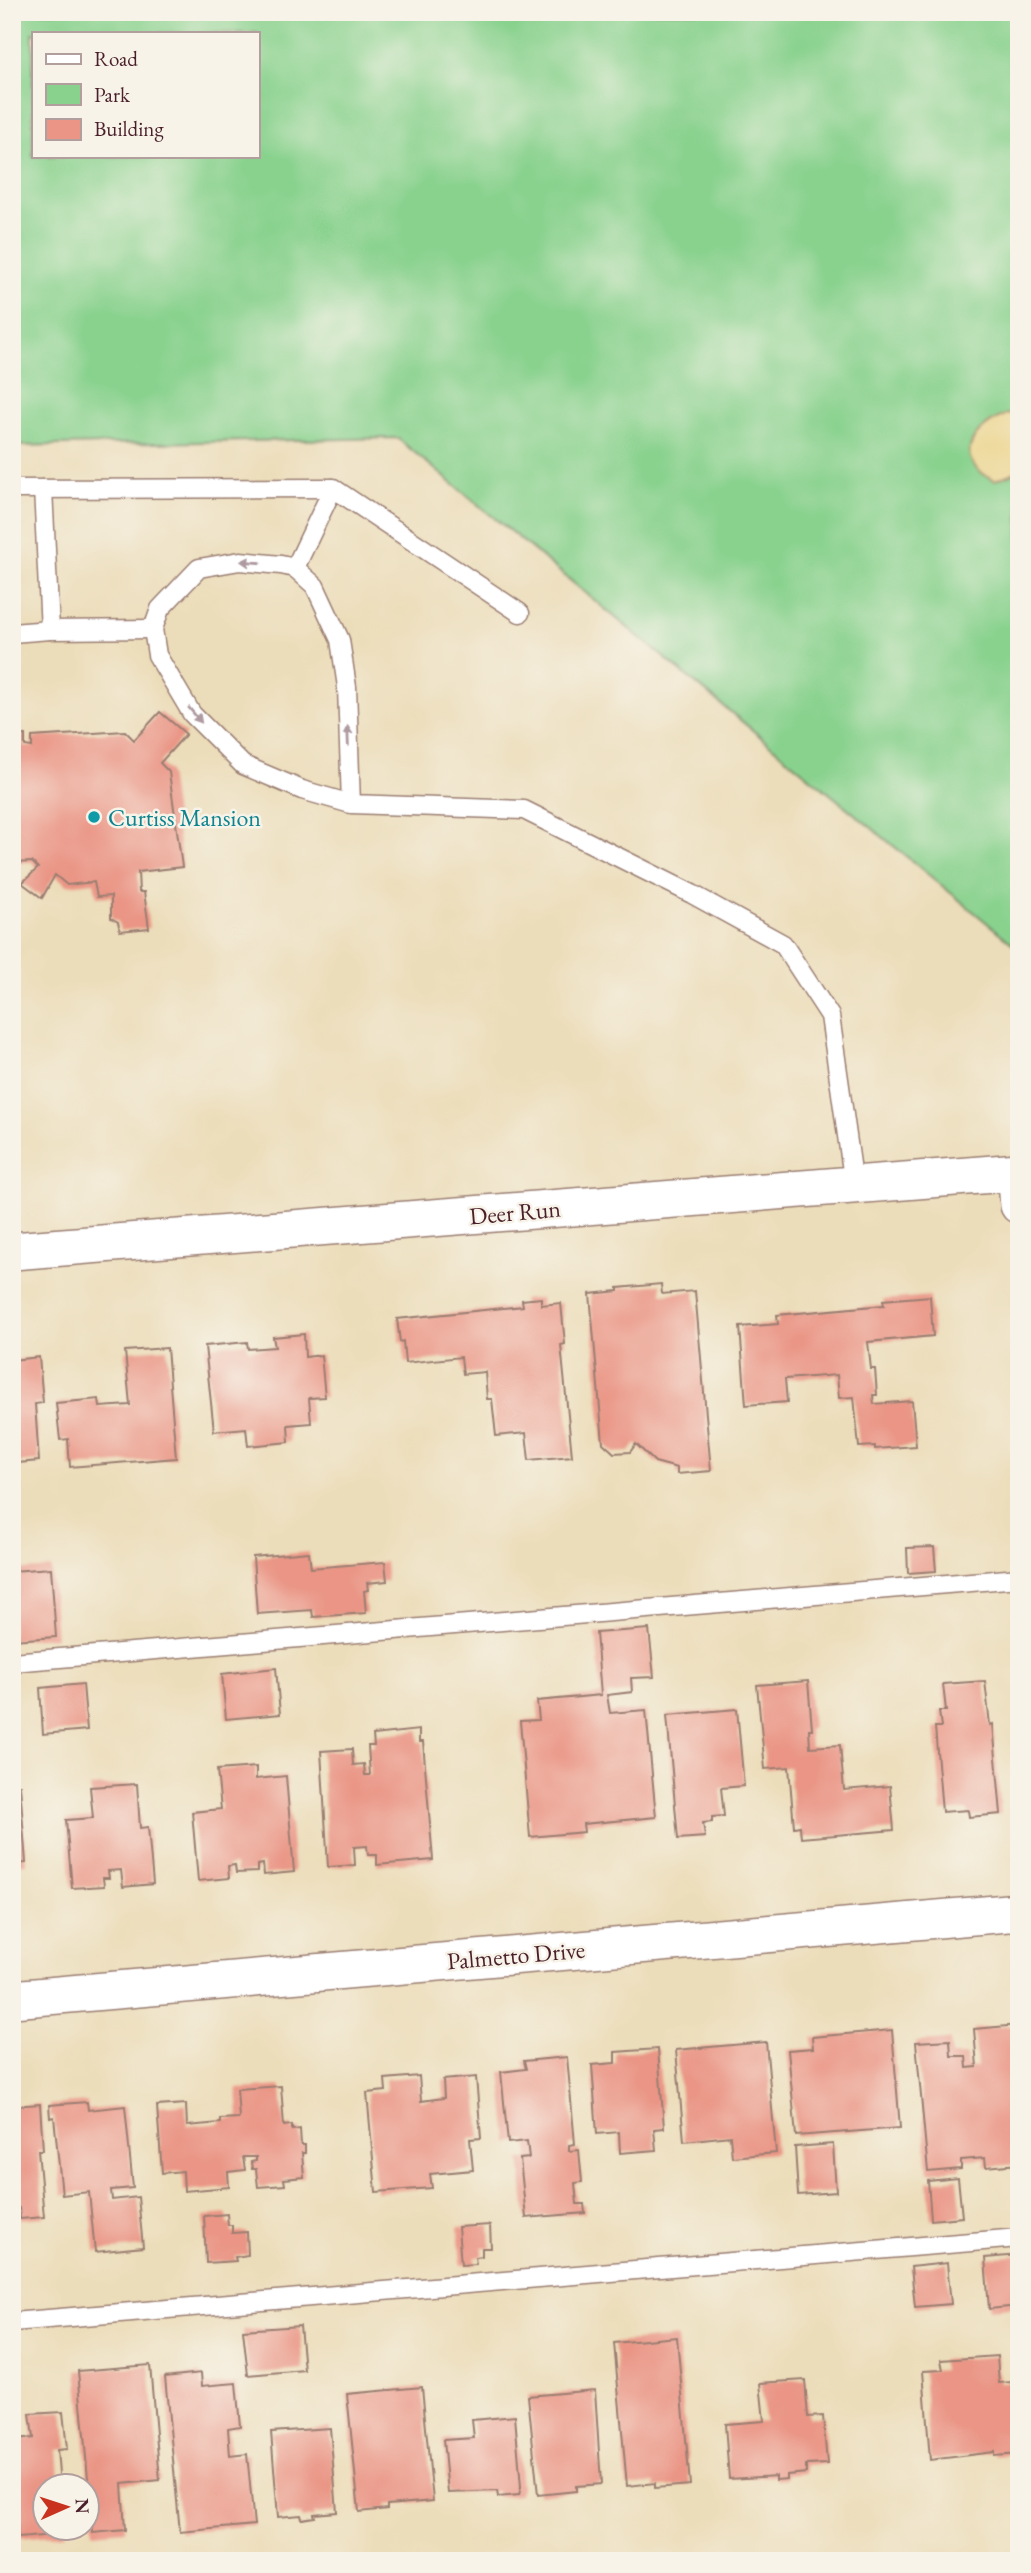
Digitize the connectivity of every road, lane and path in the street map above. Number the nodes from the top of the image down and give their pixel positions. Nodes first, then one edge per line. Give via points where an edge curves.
1 (333, 488) junction
2 (12, 489) edge
3 (43, 489) junction
4 (295, 568) junction
5 (520, 613) dead end
6 (153, 629) junction
7 (50, 631) junction
8 (12, 633) edge
9 (351, 804) junction
10 (1018, 1183) edge
11 (854, 1185) junction
12 (12, 1251) edge
13 (1019, 1578) edge
14 (12, 1662) edge
15 (1019, 1912) edge
16 (12, 1999) edge
17 (1019, 2238) edge
18 (12, 2322) edge

1 - 3 lane
1 - 4 lane
1 - 5 lane
2 - 3 lane
3 - 7 lane
4 -> 6 lane via 240,561 199,568 160,610
9 -> 4 lane via 340,640 315,586
6 - 7 lane
6 -> 9 lane via 158,655 192,714 243,765
7 - 8 lane
9 - 11 lane via 524,810 783,944 830,1016
10 - 11 street, Deer Run
11 - 12 street, Deer Run
13 - 14 lane
15 - 16 street, Palmetto Drive
17 - 18 lane

